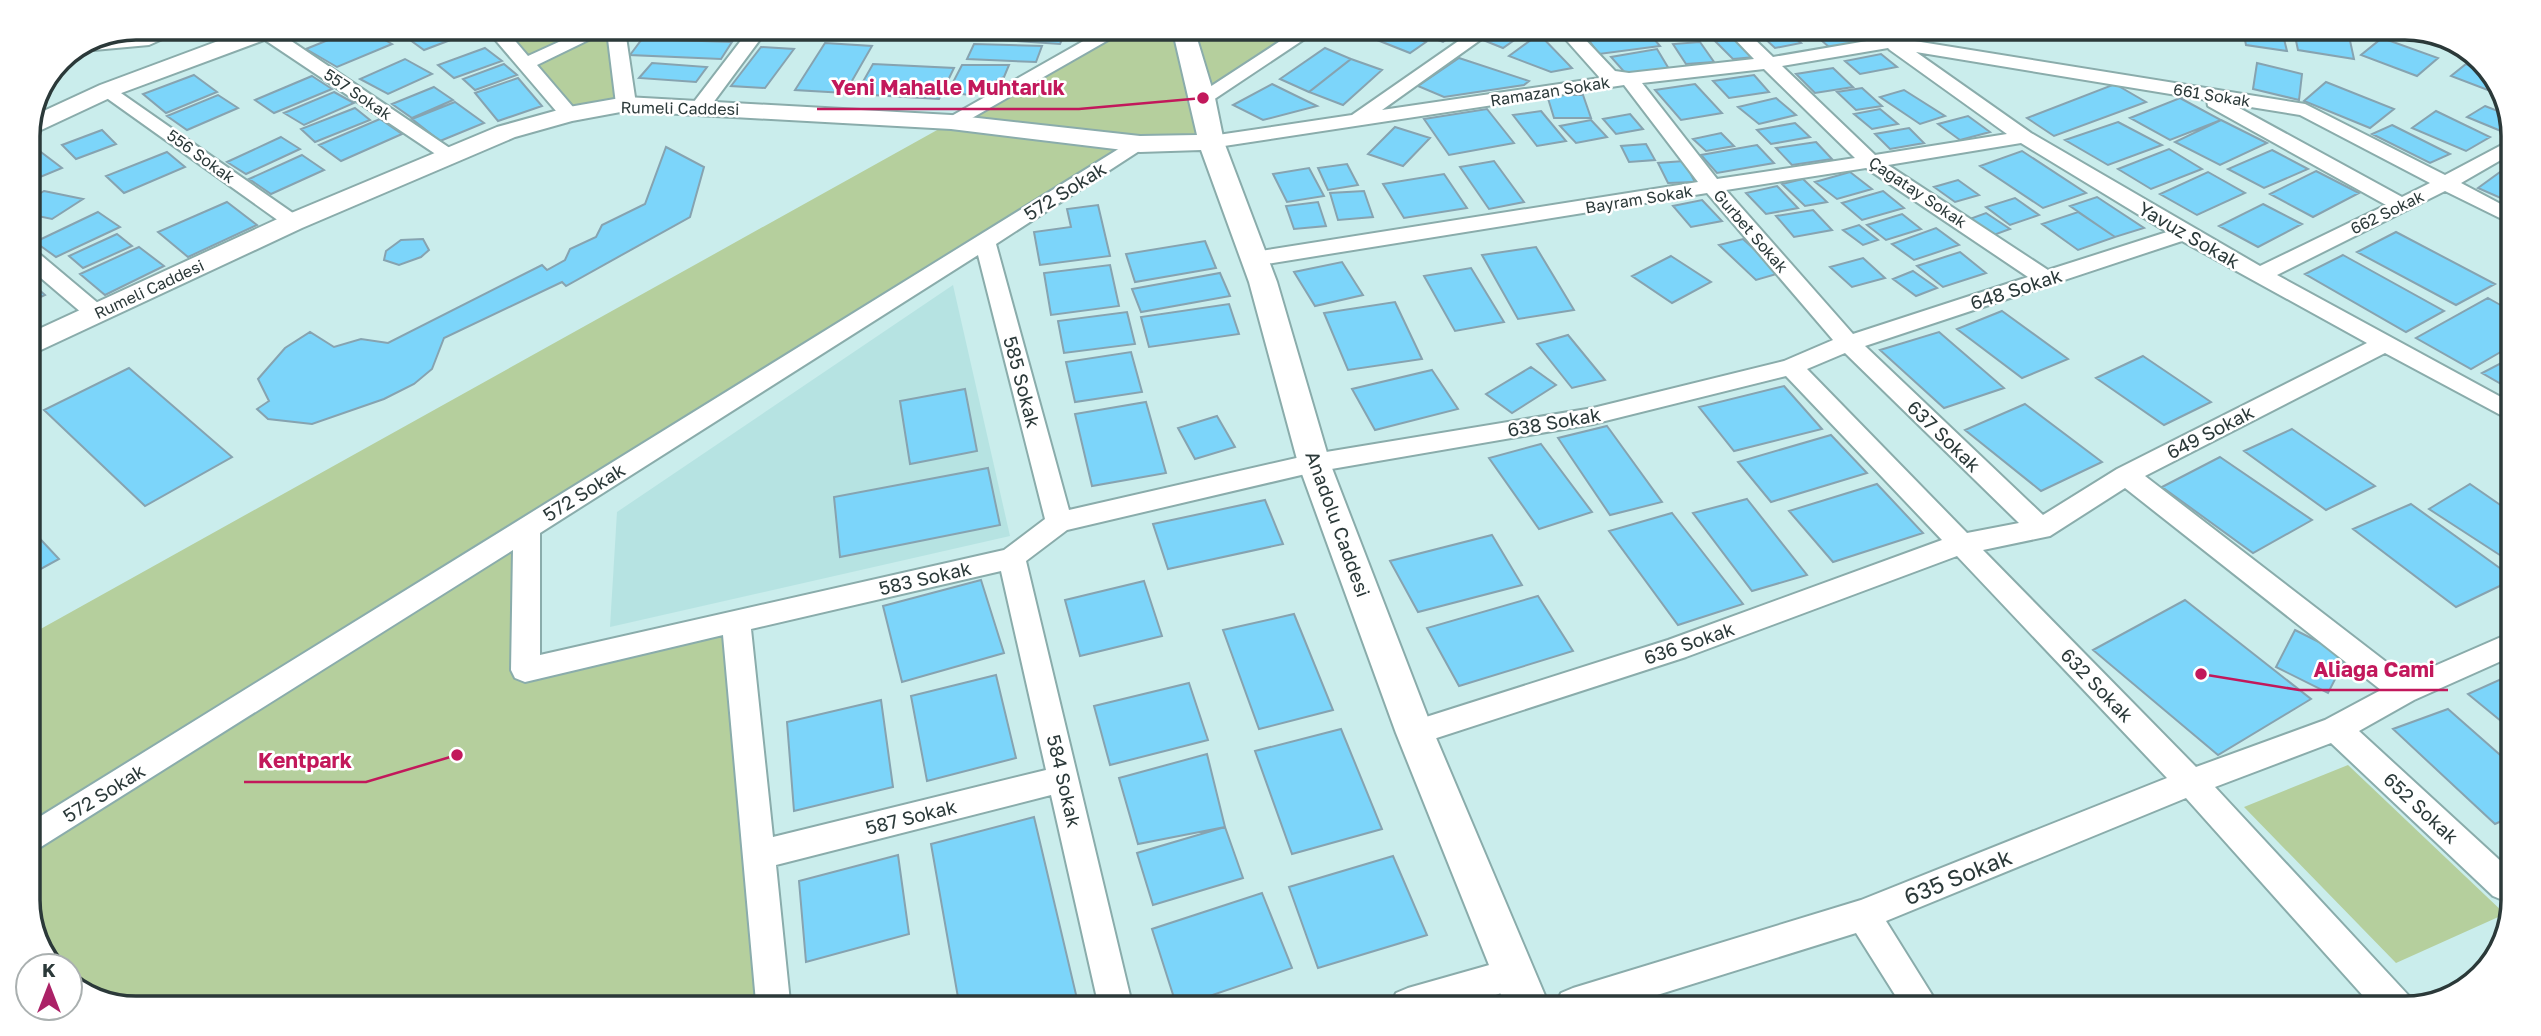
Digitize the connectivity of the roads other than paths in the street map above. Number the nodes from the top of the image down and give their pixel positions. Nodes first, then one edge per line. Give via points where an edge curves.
1 (149, 40) edge
2 (243, 40) edge
3 (284, 40) edge
4 (504, 40) edge
5 (577, 40) edge
6 (617, 40) edge
7 (750, 40) edge
8 (1100, 40) edge
9 (1186, 40) edge
10 (1294, 40) edge
11 (1471, 40) edge
12 (1576, 40) edge
13 (1745, 40) edge
14 (1876, 40) edge
15 (1889, 40) edge
16 (1898, 40) edge
17 (107, 44) edge
18 (1767, 63) junction
19 (525, 64) junction
20 (1629, 79) junction
21 (108, 90) junction
22 (2198, 92) junction
23 (1203, 98) junction
24 (626, 104) junction
25 (700, 107) junction
26 (569, 114) junction
27 (42, 120) edge
28 (1356, 120) junction
29 (951, 122) junction
30 (2024, 137) junction
31 (1211, 142) junction
32 (1140, 144) junction
33 (2501, 152) edge
34 (450, 155) junction
35 (1871, 162) junction
36 (2444, 184) junction
37 (1713, 188) junction
38 (2400, 204) junction
39 (2501, 212) edge
40 (293, 222) junction
41 (2183, 233) junction
42 (985, 241) junction
43 (1254, 259) junction
44 (40, 266) edge
45 (2259, 275) junction
46 (2047, 279) junction
47 (97, 314) junction
48 (40, 340) edge
49 (1847, 343) junction
50 (2385, 344) junction
51 (1791, 368) junction
52 (2501, 407) edge
53 (1314, 463) junction
54 (2126, 475) junction
55 (1059, 522) junction
56 (527, 528) junction
57 (2041, 529) junction
58 (1960, 544) junction
59 (1012, 558) junction
60 (736, 621) junction
61 (2501, 648) edge
62 (2404, 692) junction
63 (2336, 729) junction
64 (1416, 733) junction
65 (1063, 779) junction
66 (2191, 782) junction
67 (40, 833) edge
68 (759, 855) junction
69 (2501, 882) edge
70 (1863, 915) junction
71 (1520, 990) edge
72 (772, 996) edge
73 (1113, 996) edge
74 (1472, 996) edge
75 (1602, 996) edge
76 (1916, 996) edge
77 (2386, 996) edge

1 - 17 street
2 - 21 street
3 - 34 street, 557 Sokak
4 - 19 street
5 - 19 street
6 - 24 street
7 - 25 street
8 - 29 street
9 - 23 street, Anadolu Caddesi
10 - 23 street
11 - 28 street
12 - 20 street, Gurbet Sokak via 1609,76
13 - 18 street, Çağatay Sokak
14 - 18 street, Ramazan Sokak
15 - 30 street, Yavuz Sokak
16 - 22 street, 661 Sokak
18 - 20 street, Ramazan Sokak
18 - 35 street, Çağatay Sokak
19 - 26 street
20 - 28 street, Ramazan Sokak
20 - 37 street, Gurbet Sokak
21 - 27 street
21 - 40 street, 556 Sokak
22 - 36 street, 661 Sokak via 2305,110
22 - 38 street
23 - 31 street, Anadolu Caddesi
24 - 25 street, Rumeli Caddesi
24 - 26 street, Rumeli Caddesi
25 - 29 street, Rumeli Caddesi
26 - 34 street, Rumeli Caddesi via 506,132
28 - 31 street, Ramazan Sokak
29 - 32 street, Rumeli Caddesi
30 - 35 street, Bayram Sokak
30 - 41 street, Yavuz Sokak
31 - 32 street, Rumeli Caddesi
31 - 43 street, Anadolu Caddesi
32 - 42 street, 572 Sokak
33 - 36 street, 662 Sokak
34 - 40 street, Rumeli Caddesi
35 - 37 street, Bayram Sokak
35 - 46 street, Çağatay Sokak
36 - 38 street, 662 Sokak
36 - 39 street, 661 Sokak
37 - 43 street, Bayram Sokak
37 - 49 street, Gurbet Sokak
38 - 45 street, 662 Sokak
40 - 47 street, Rumeli Caddesi
41 - 45 street, Yavuz Sokak
41 - 46 street, 648 Sokak
42 - 55 street, 585 Sokak
42 - 56 street, 572 Sokak
43 - 53 street, Anadolu Caddesi
44 - 47 street
45 - 50 street, Yavuz Sokak
46 - 49 street, 648 Sokak
47 - 48 street, Rumeli Caddesi
49 - 51 street, 648 Sokak
49 - 57 street, 637 Sokak
50 - 52 street, Yavuz Sokak
50 - 54 street, 649 Sokak
51 - 53 street, 638 Sokak via 1593,416
51 - 58 street, 632 Sokak
53 - 55 street, 583 Sokak
53 - 64 street, Anadolu Caddesi
54 - 57 street, 649 Sokak
54 - 62 street
55 - 59 street, 583 Sokak
56 - 60 street, 583 Sokak via 525,670
56 - 67 street, 572 Sokak
57 - 58 street, 636 Sokak
58 - 64 street, 636 Sokak via 1676,649
58 - 66 street, 632 Sokak
59 - 60 street, 583 Sokak
59 - 65 street, 584 Sokak
60 - 68 street
61 - 62 street, 635 Sokak
62 - 63 street, 635 Sokak
63 - 66 street, 635 Sokak
63 - 69 street, 652 Sokak
64 - 71 street, Anadolu Caddesi
65 - 68 street, 587 Sokak
65 - 73 street, 584 Sokak
66 - 70 street, 635 Sokak
66 - 77 street, 632 Sokak
68 - 72 street
70 - 75 street, 635 Sokak
70 - 76 street
71 - 74 street

